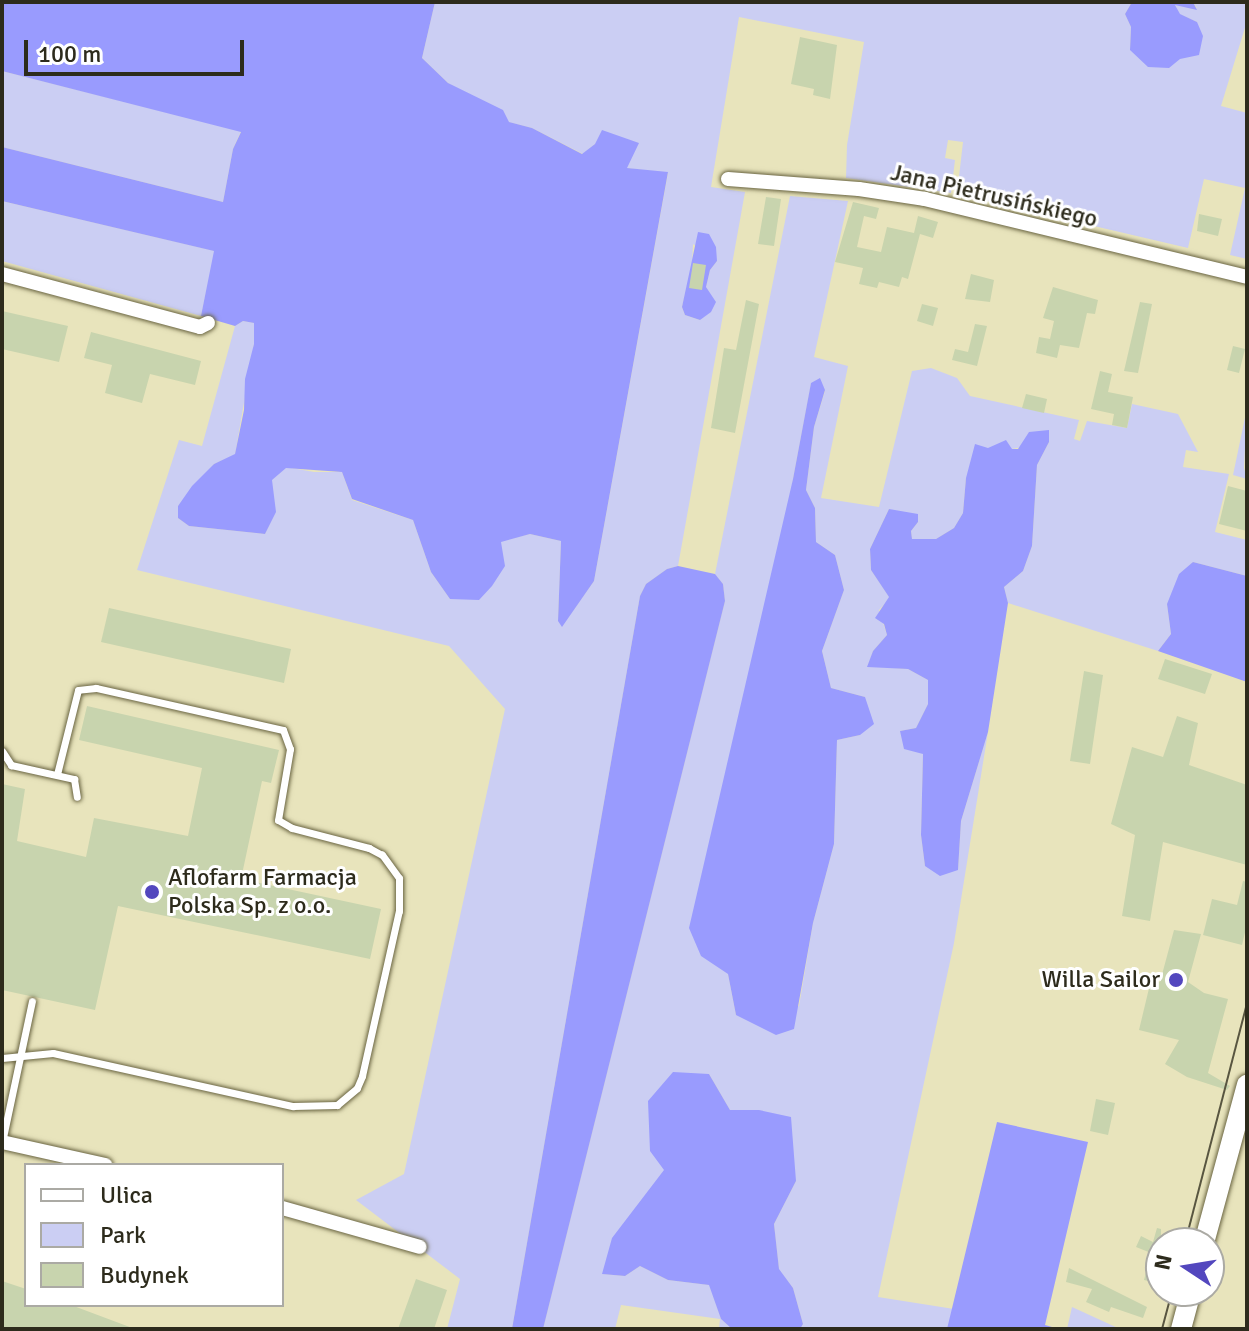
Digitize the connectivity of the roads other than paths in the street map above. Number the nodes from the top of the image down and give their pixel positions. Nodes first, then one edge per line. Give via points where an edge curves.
1 (728, 179) dead end
2 (2, 274) edge
3 (1247, 277) edge
4 (208, 323) dead end
5 (2, 751) edge
6 (57, 774) junction
7 (77, 797) dead end
8 (32, 1001) dead end
9 (2, 1058) edge
10 (20, 1058) junction
11 (1247, 1085) edge
12 (2, 1142) edge
13 (96, 1163) edge
14 (284, 1209) edge
15 (1208, 1227) edge
16 (420, 1247) dead end
17 (1187, 1307) edge
18 (1181, 1329) edge

1 - 3 street, Jana Pietrusińskiego via 925,199
2 - 4 street via 200,327
5 - 6 lane via 11,765
6 - 7 lane via 74,779
6 - 10 lane via 78,690 96,688 283,730 290,749 278,820 382,855 399,878 399,911 362,1076 357,1088 337,1105 293,1106 53,1053
8 - 10 lane
9 - 10 lane
10 - 12 lane
11 - 15 main road
12 - 13 street
14 - 16 street
17 - 18 main road

